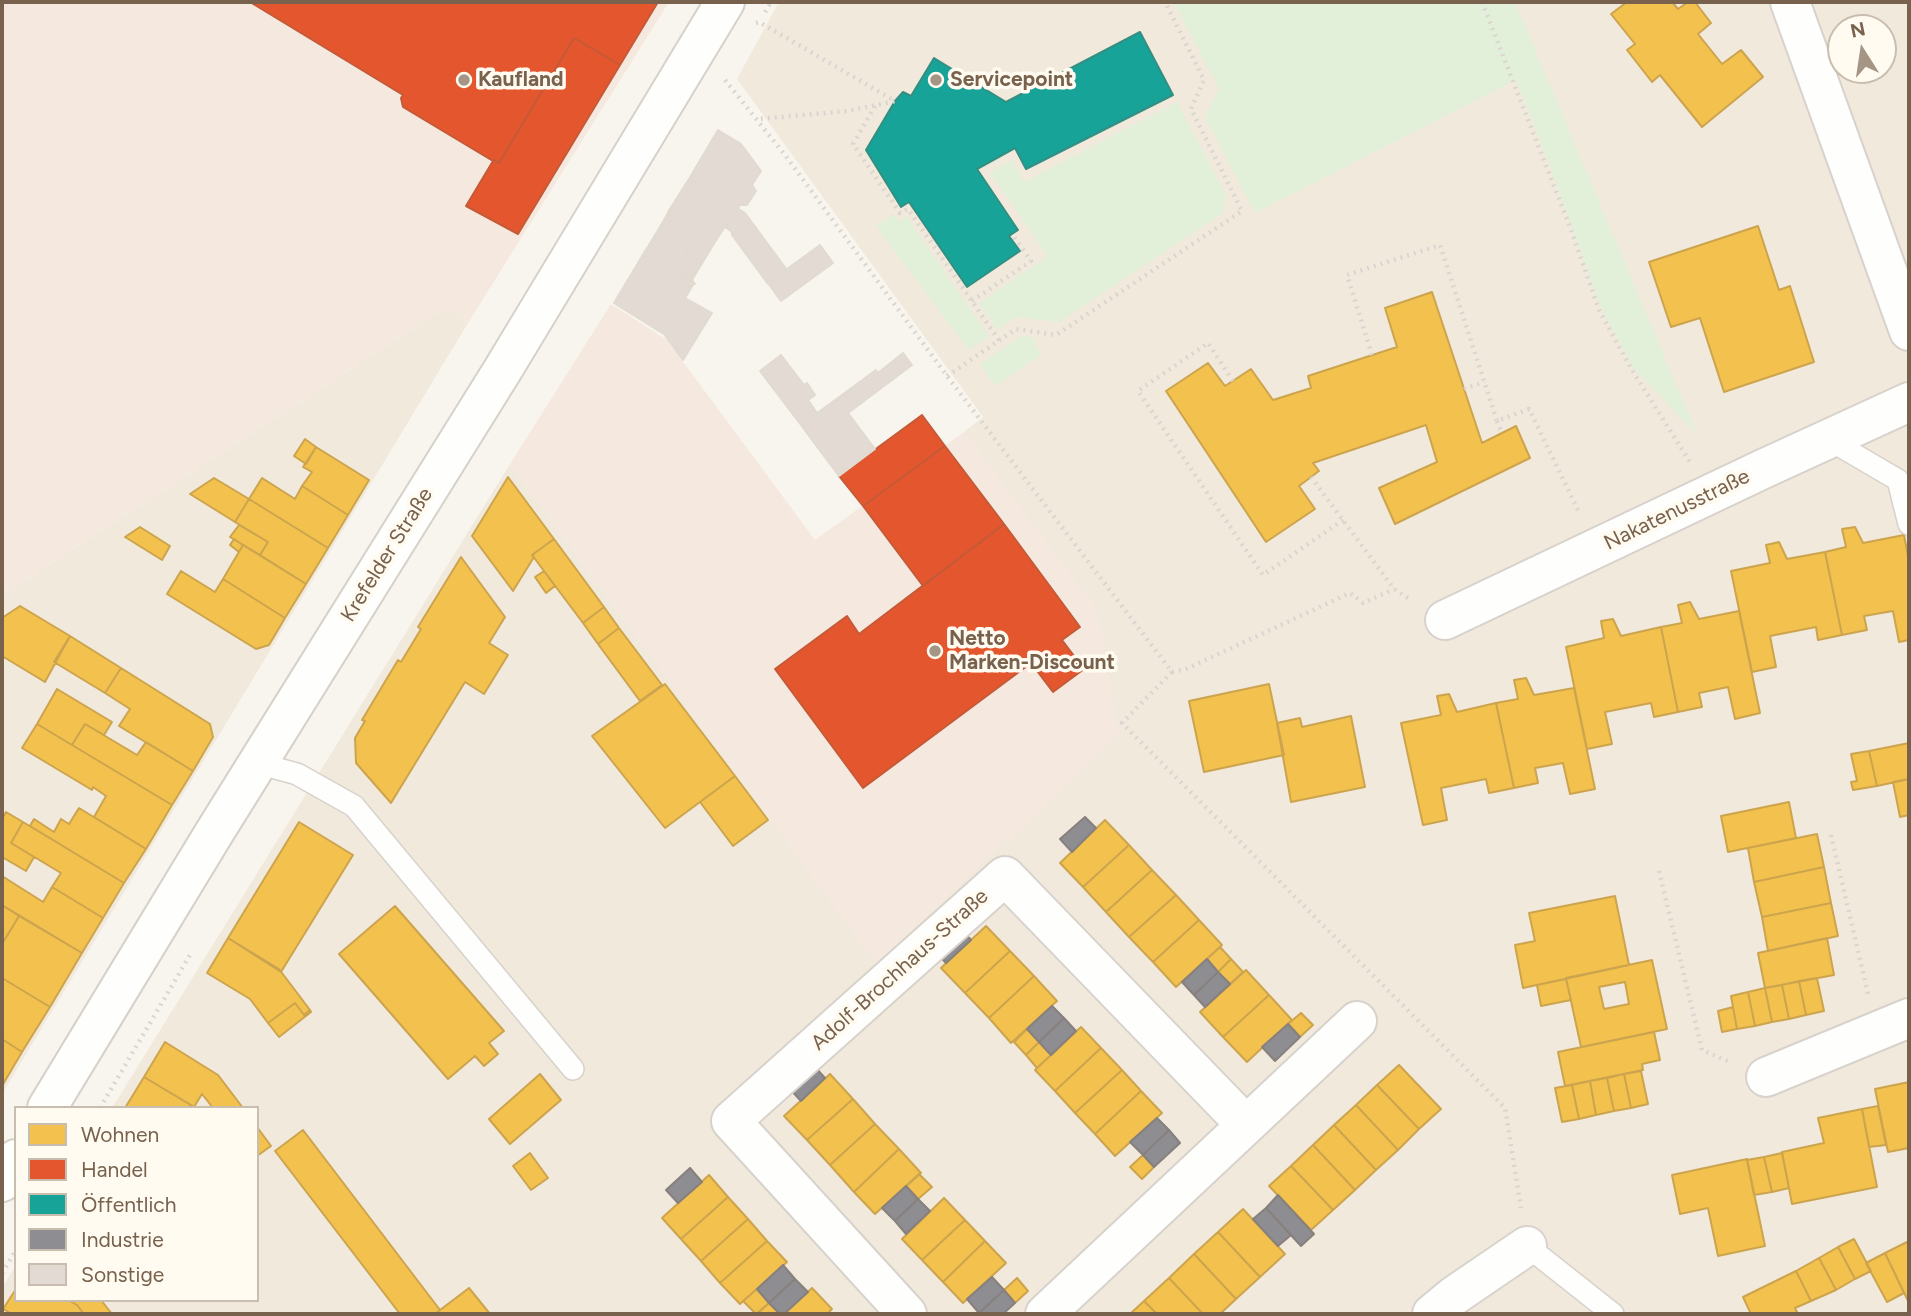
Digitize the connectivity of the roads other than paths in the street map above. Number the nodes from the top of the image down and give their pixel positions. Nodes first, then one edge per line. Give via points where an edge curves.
1 (724, 2) edge
2 (1790, 2) edge
3 (1909, 331) edge
4 (1909, 402) edge
5 (1828, 439) junction
6 (1909, 524) edge
7 (1445, 620) road end
8 (257, 763) junction
9 (1357, 1021) dead end
10 (1893, 1025) edge
11 (573, 1069) dead end
12 (1766, 1077) road end
13 (48, 1106) edge
14 (1246, 1125) junction
15 (14, 1162) edge
16 (2, 1182) edge
17 (1527, 1246) joint
18 (907, 1314) edge
19 (1045, 1314) edge
20 (1432, 1314) edge
21 (1613, 1314) edge

1 - 8 street, Krefelder Straße via 502,371
2 - 3 street
4 - 5 street, Nakatenusstraße
5 - 6 lane via 1898,480
5 - 7 street, Nakatenusstraße
8 - 11 lane via 297,774 354,806
8 - 13 street, Krefelder Straße
9 - 14 street
10 - 12 street
14 - 18 street, Adolf-Brochhaus-Straße via 1005,876 731,1121
14 - 19 street
15 - 16 street
17 - 20 street
17 - 21 lane

